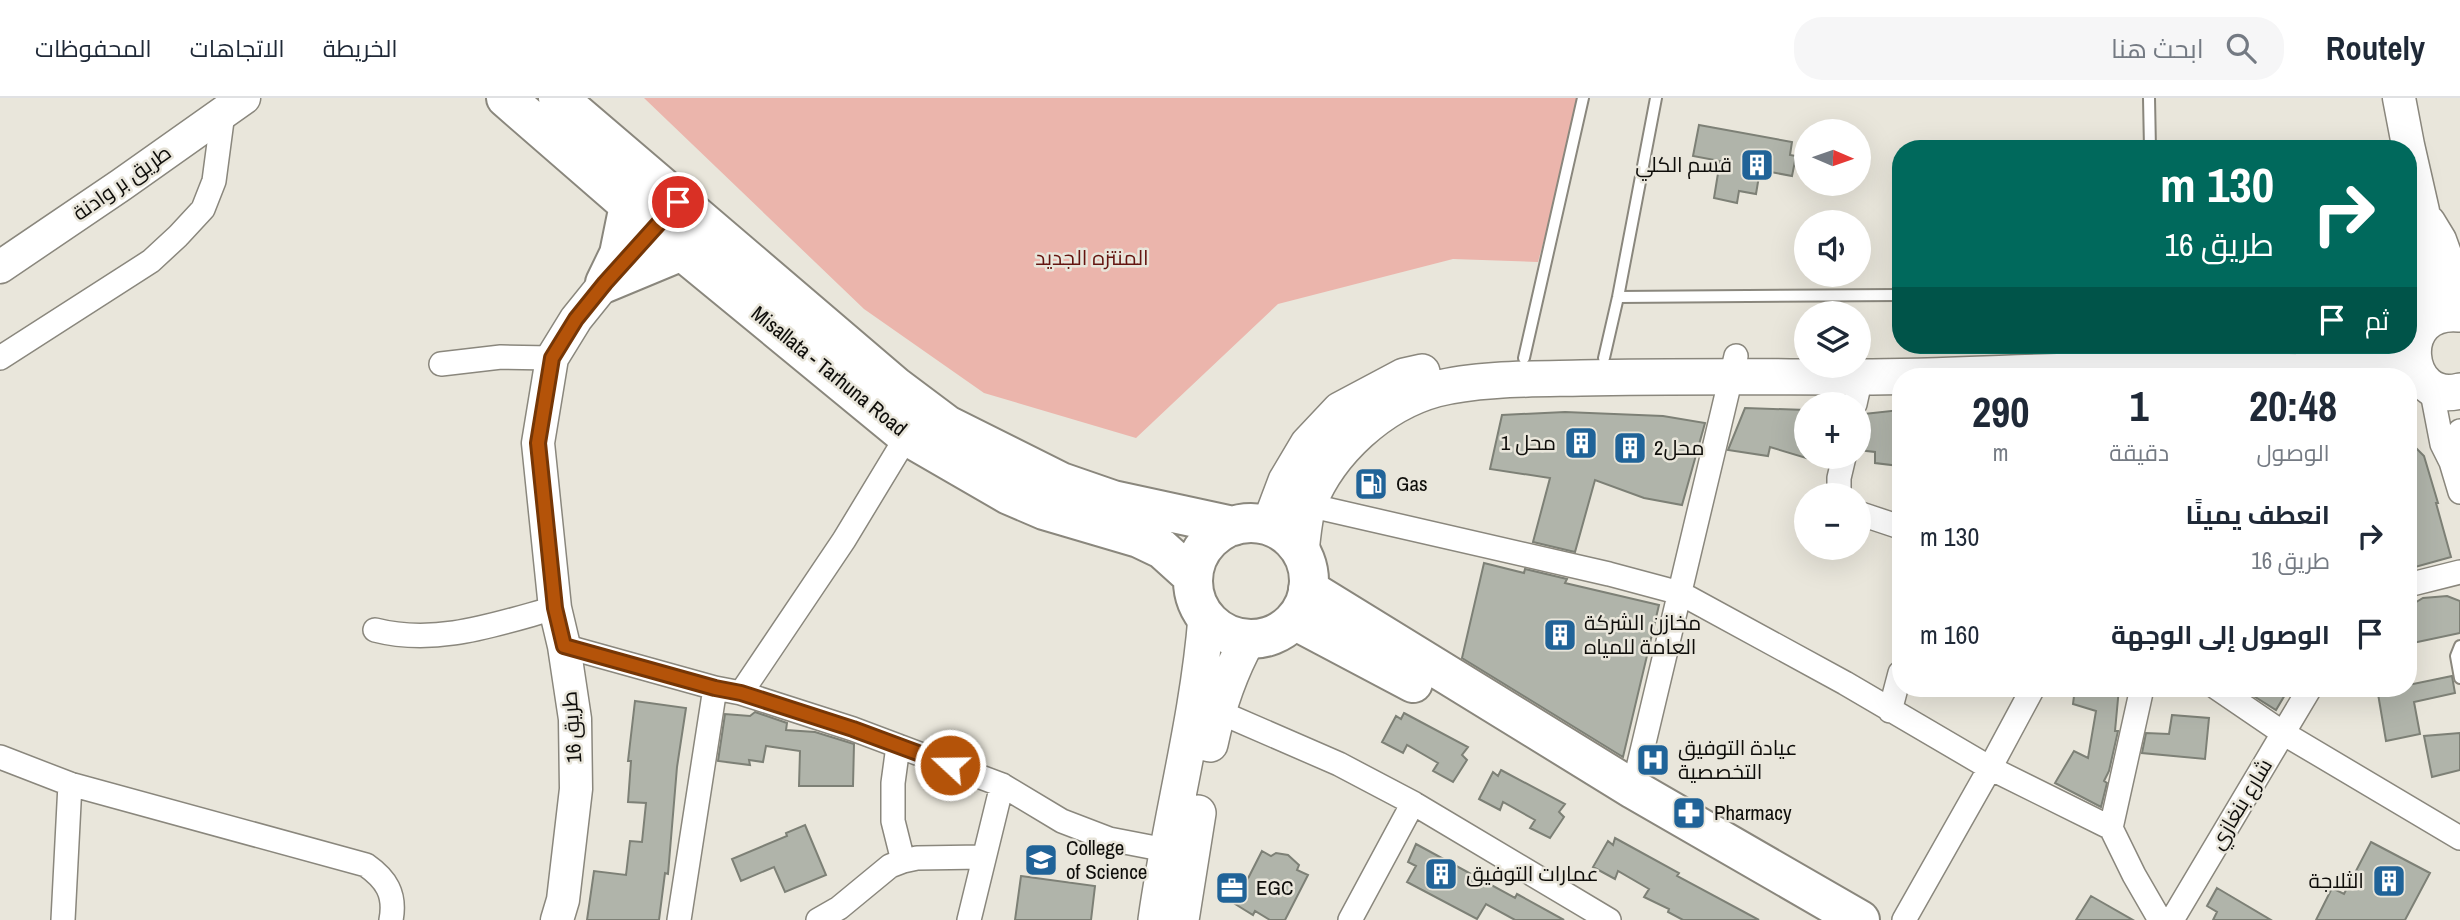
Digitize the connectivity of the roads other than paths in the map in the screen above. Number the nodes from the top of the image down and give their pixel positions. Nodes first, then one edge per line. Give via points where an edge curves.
1 (506, 98) edge
2 (558, 98) edge
3 (1583, 98) edge
4 (1656, 98) edge
5 (2149, 98) edge
6 (2399, 98) edge
7 (233, 105) edge
8 (2150, 140) edge
9 (2406, 140) edge
10 (2417, 186) edge
11 (2423, 211) junction
12 (661, 221) junction
13 (2450, 239) edge
14 (0, 267) edge
15 (605, 283) junction
16 (1892, 295) edge
17 (2460, 295) edge
18 (1618, 297) junction
19 (2421, 331) edge
20 (2209, 354) edge
21 (2413, 354) edge
22 (2155, 356) edge
23 (1794, 357) edge
24 (0, 358) edge
25 (552, 358) junction
26 (1524, 358) junction
27 (441, 364) dead end
28 (1734, 365) junction
29 (1602, 368) junction
30 (2000, 368) edge
31 (2208, 368) edge
32 (1892, 376) edge
33 (1858, 379) edge
34 (2417, 383) edge
35 (2436, 384) edge
36 (2460, 431) edge
37 (907, 436) junction
38 (2451, 462) junction
39 (2460, 492) edge
40 (1308, 505) junction
41 (1871, 517) edge
42 (1892, 524) edge
43 (1251, 526) junction
44 (1301, 551) junction
45 (2460, 572) edge
46 (1193, 577) junction
47 (2417, 583) edge
48 (1680, 593) junction
49 (1301, 605) junction
50 (555, 608) junction
51 (1206, 617) junction
52 (375, 630) dead end
53 (1248, 639) junction
54 (564, 646) junction
55 (2460, 646) edge
56 (2460, 678) edge
57 (715, 688) junction
58 (741, 693) junction
59 (1894, 697) edge
60 (2028, 697) edge
61 (2140, 697) edge
62 (2230, 697) edge
63 (2305, 697) edge
64 (1217, 711) junction
65 (1890, 711) junction
66 (2283, 733) junction
67 (898, 746) junction
68 (0, 757) edge
69 (1990, 768) junction
70 (70, 784) junction
71 (1002, 785) junction
72 (1633, 789) junction
73 (1413, 803) junction
74 (2111, 828) junction
75 (2460, 838) edge
76 (1166, 850) junction
77 (983, 857) junction
78 (903, 861) junction
79 (1359, 916) edge
80 (64, 920) edge
81 (391, 920) edge
82 (557, 920) edge
83 (679, 920) edge
84 (818, 920) edge
85 (969, 920) edge
86 (1156, 920) edge
87 (1181, 920) edge
88 (1609, 920) edge
89 (1825, 920) edge
90 (1860, 920) edge
91 (1904, 920) edge
92 (2160, 920) edge
93 (2172, 920) edge

1 - 12 highway, Misallata - Tarhuna Road
2 - 12 highway, Misallata - Tarhuna Road
3 - 26 lane
4 - 18 lane
5 - 8 lane
6 - 9 street
7 - 14 street, طريق بر وادنة
7 - 24 street via 203,209 151,261
10 - 11 street
11 - 13 street
11 - 19 street
12 - 15 highway
12 - 15 highway via 619,254
12 - 37 highway, Misallata - Tarhuna Road
12 - 43 highway, Misallata - Tarhuna Road via 947,425 1062,482 1113,499
13 - 17 street
15 - 25 street, طريق 16
16 - 18 lane
18 - 29 lane
20 - 22 main road
21 - 35 main road
22 - 30 main road
22 - 31 main road
23 - 28 main road
25 - 27 street via 500,357
25 - 50 street, طريق 16 via 538,443
26 - 29 main road
26 - 43 main road via 1404,376 1340,410 1308,444
28 - 29 main road
28 - 33 main road
28 - 48 street
29 - 40 main road via 1436,389 1409,400 1344,447
32 - 33 main road
34 - 35 main road
35 - 38 street via 2442,444
36 - 38 street
37 - 46 highway, Misallata - Tarhuna Road via 1009,495 1162,549
37 - 58 street via 844,540
38 - 39 street
40 - 44 main road
40 - 48 street
41 - 42 street
43 - 44 highway via 1287,536
43 - 46 highway via 1213,537 1199,555
44 - 49 highway via 1309,576
45 - 47 street
46 - 51 highway via 1196,598
48 - 65 street
48 - 72 street
49 - 53 highway via 1281,631
49 - 72 highway
49 - 89 highway via 1379,663
50 - 52 street via 468,632 400,636
50 - 54 street, طريق 16
51 - 53 highway via 1217,629
51 - 76 main road via 1200,678
53 - 64 main road via 1232,667
54 - 57 street
54 - 82 street, طريق 16 via 575,719 576,789
55 - 56 lane via 2456,656
57 - 58 street
57 - 83 street
58 - 67 street
59 - 65 street
60 - 69 street
61 - 74 street
62 - 66 street
63 - 66 street, شارع بنغازي
64 - 73 street via 1339,764
64 - 87 main road
65 - 69 street
66 - 75 street
66 - 93 street, شارع بنغازي
67 - 71 street
67 - 78 street via 893,821
68 - 70 street
69 - 74 street
69 - 91 street
70 - 80 street
70 - 81 street via 366,865 382,876 390,894
71 - 76 street via 1062,821 1109,839
71 - 77 street
72 - 90 highway
73 - 79 street
73 - 88 street
74 - 92 street
76 - 86 main road
77 - 78 street
77 - 85 street
78 - 84 street

